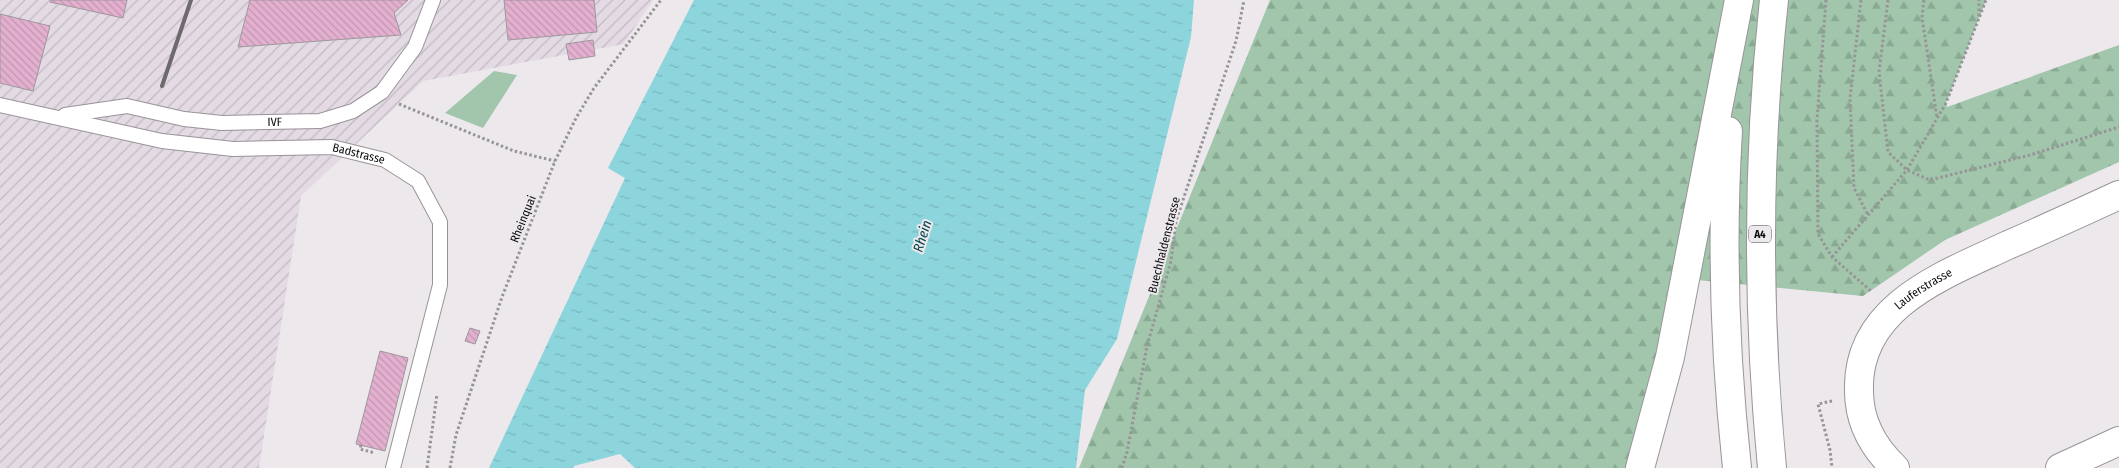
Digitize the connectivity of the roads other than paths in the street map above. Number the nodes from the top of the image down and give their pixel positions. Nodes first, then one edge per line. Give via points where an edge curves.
1 (433, 0) edge
2 (1739, 0) edge
3 (1774, 0) edge
4 (0, 105) edge
5 (57, 116) junction
6 (2119, 195) edge
7 (2119, 440) edge
8 (393, 468) edge
9 (1640, 468) edge
10 (1737, 468) edge
11 (1772, 468) edge
12 (1895, 468) edge
13 (2060, 468) edge

1 - 5 lane, IVF via 415,47 382,92 353,111 320,121 222,123 184,119 127,106
2 - 9 main road via 1670,357
2 - 10 main road via 1727,153 1725,233 1729,369
3 - 11 main road, A4 via 1764,122 1760,229 1762,338
4 - 5 lane, Badstrasse
5 - 8 lane, Badstrasse via 162,141 233,150 332,147 385,160 418,181 440,222 440,285
6 - 12 main road, Lauferstrasse via 1948,273 1902,300 1887,316 1864,354 1859,398 1872,440
7 - 13 main road

